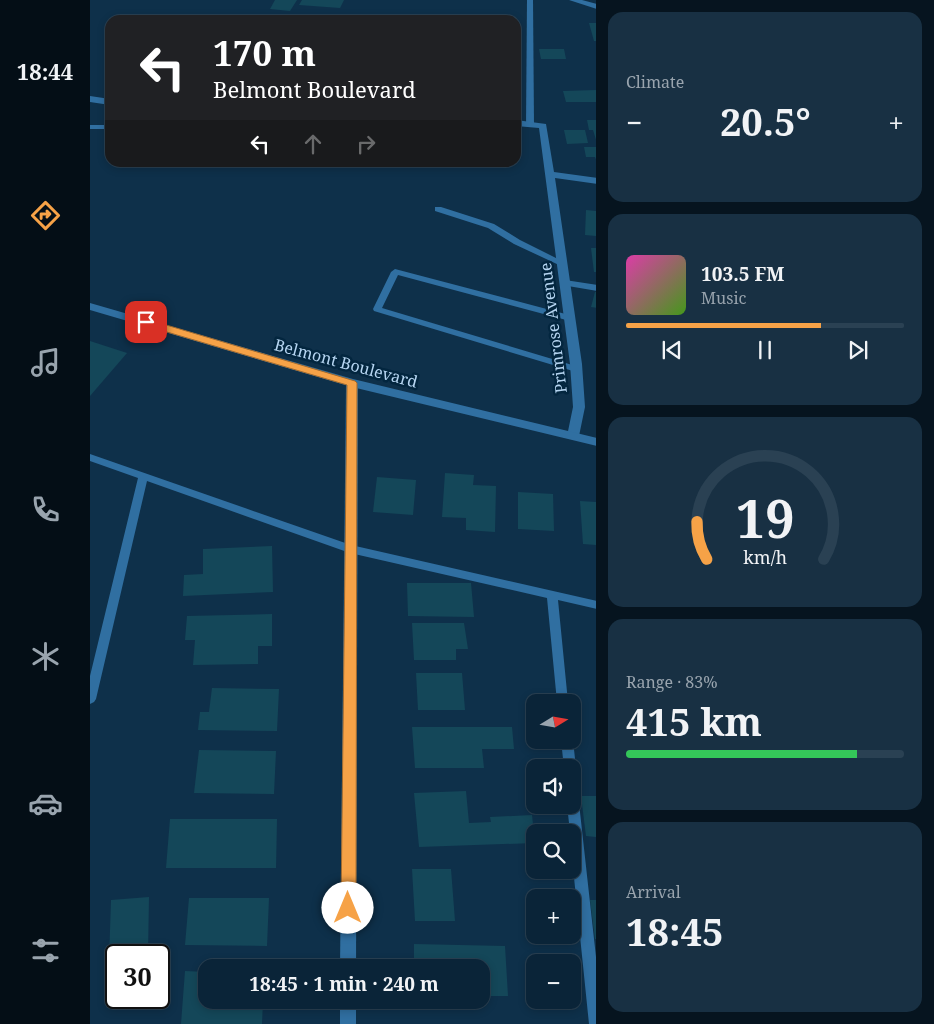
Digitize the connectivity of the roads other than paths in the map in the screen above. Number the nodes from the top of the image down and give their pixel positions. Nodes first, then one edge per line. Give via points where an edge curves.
1 (530, 0) edge
2 (573, 0) edge
3 (596, 7) edge
4 (90, 99) edge
5 (105, 100) edge
6 (521, 123) edge
7 (530, 124) junction
8 (105, 126) edge
9 (90, 127) edge
10 (550, 174) junction
11 (596, 181) edge
12 (438, 209) dead end
13 (562, 263) junction
14 (565, 283) junction
15 (596, 288) edge
16 (90, 306) edge
17 (570, 318) junction
18 (576, 369) junction
19 (352, 383) junction
20 (573, 436) junction
21 (596, 442) edge
22 (90, 457) edge
23 (144, 475) junction
24 (350, 549) junction
25 (552, 596) junction
26 (596, 605) edge
27 (562, 694) edge
28 (90, 700) edge
29 (574, 814) edge
30 (348, 959) edge
31 (348, 1009) edge
32 (348, 1024) edge
33 (596, 1024) edge

1 - 7 lane
2 - 3 street
4 - 5 street
6 - 7 street
7 - 10 street, Primrose Avenue via 543,126
8 - 9 lane
10 - 11 street
10 - 13 street, Primrose Avenue
12 - 13 lane via 490,226
13 - 14 street, Primrose Avenue
14 - 15 lane
14 - 17 street, Primrose Avenue
16 - 19 street, Belmont Boulevard
17 - 18 street, Primrose Avenue
17 - 18 lane via 395,272 377,309
18 - 20 street, Primrose Avenue via 579,407
19 - 20 street, Belmont Boulevard
19 - 24 street
20 - 21 street, Belmont Boulevard
22 - 23 lane
23 - 24 lane
23 - 28 lane
24 - 25 lane
24 - 30 street
25 - 26 lane
25 - 27 lane
29 - 33 lane
31 - 32 street

